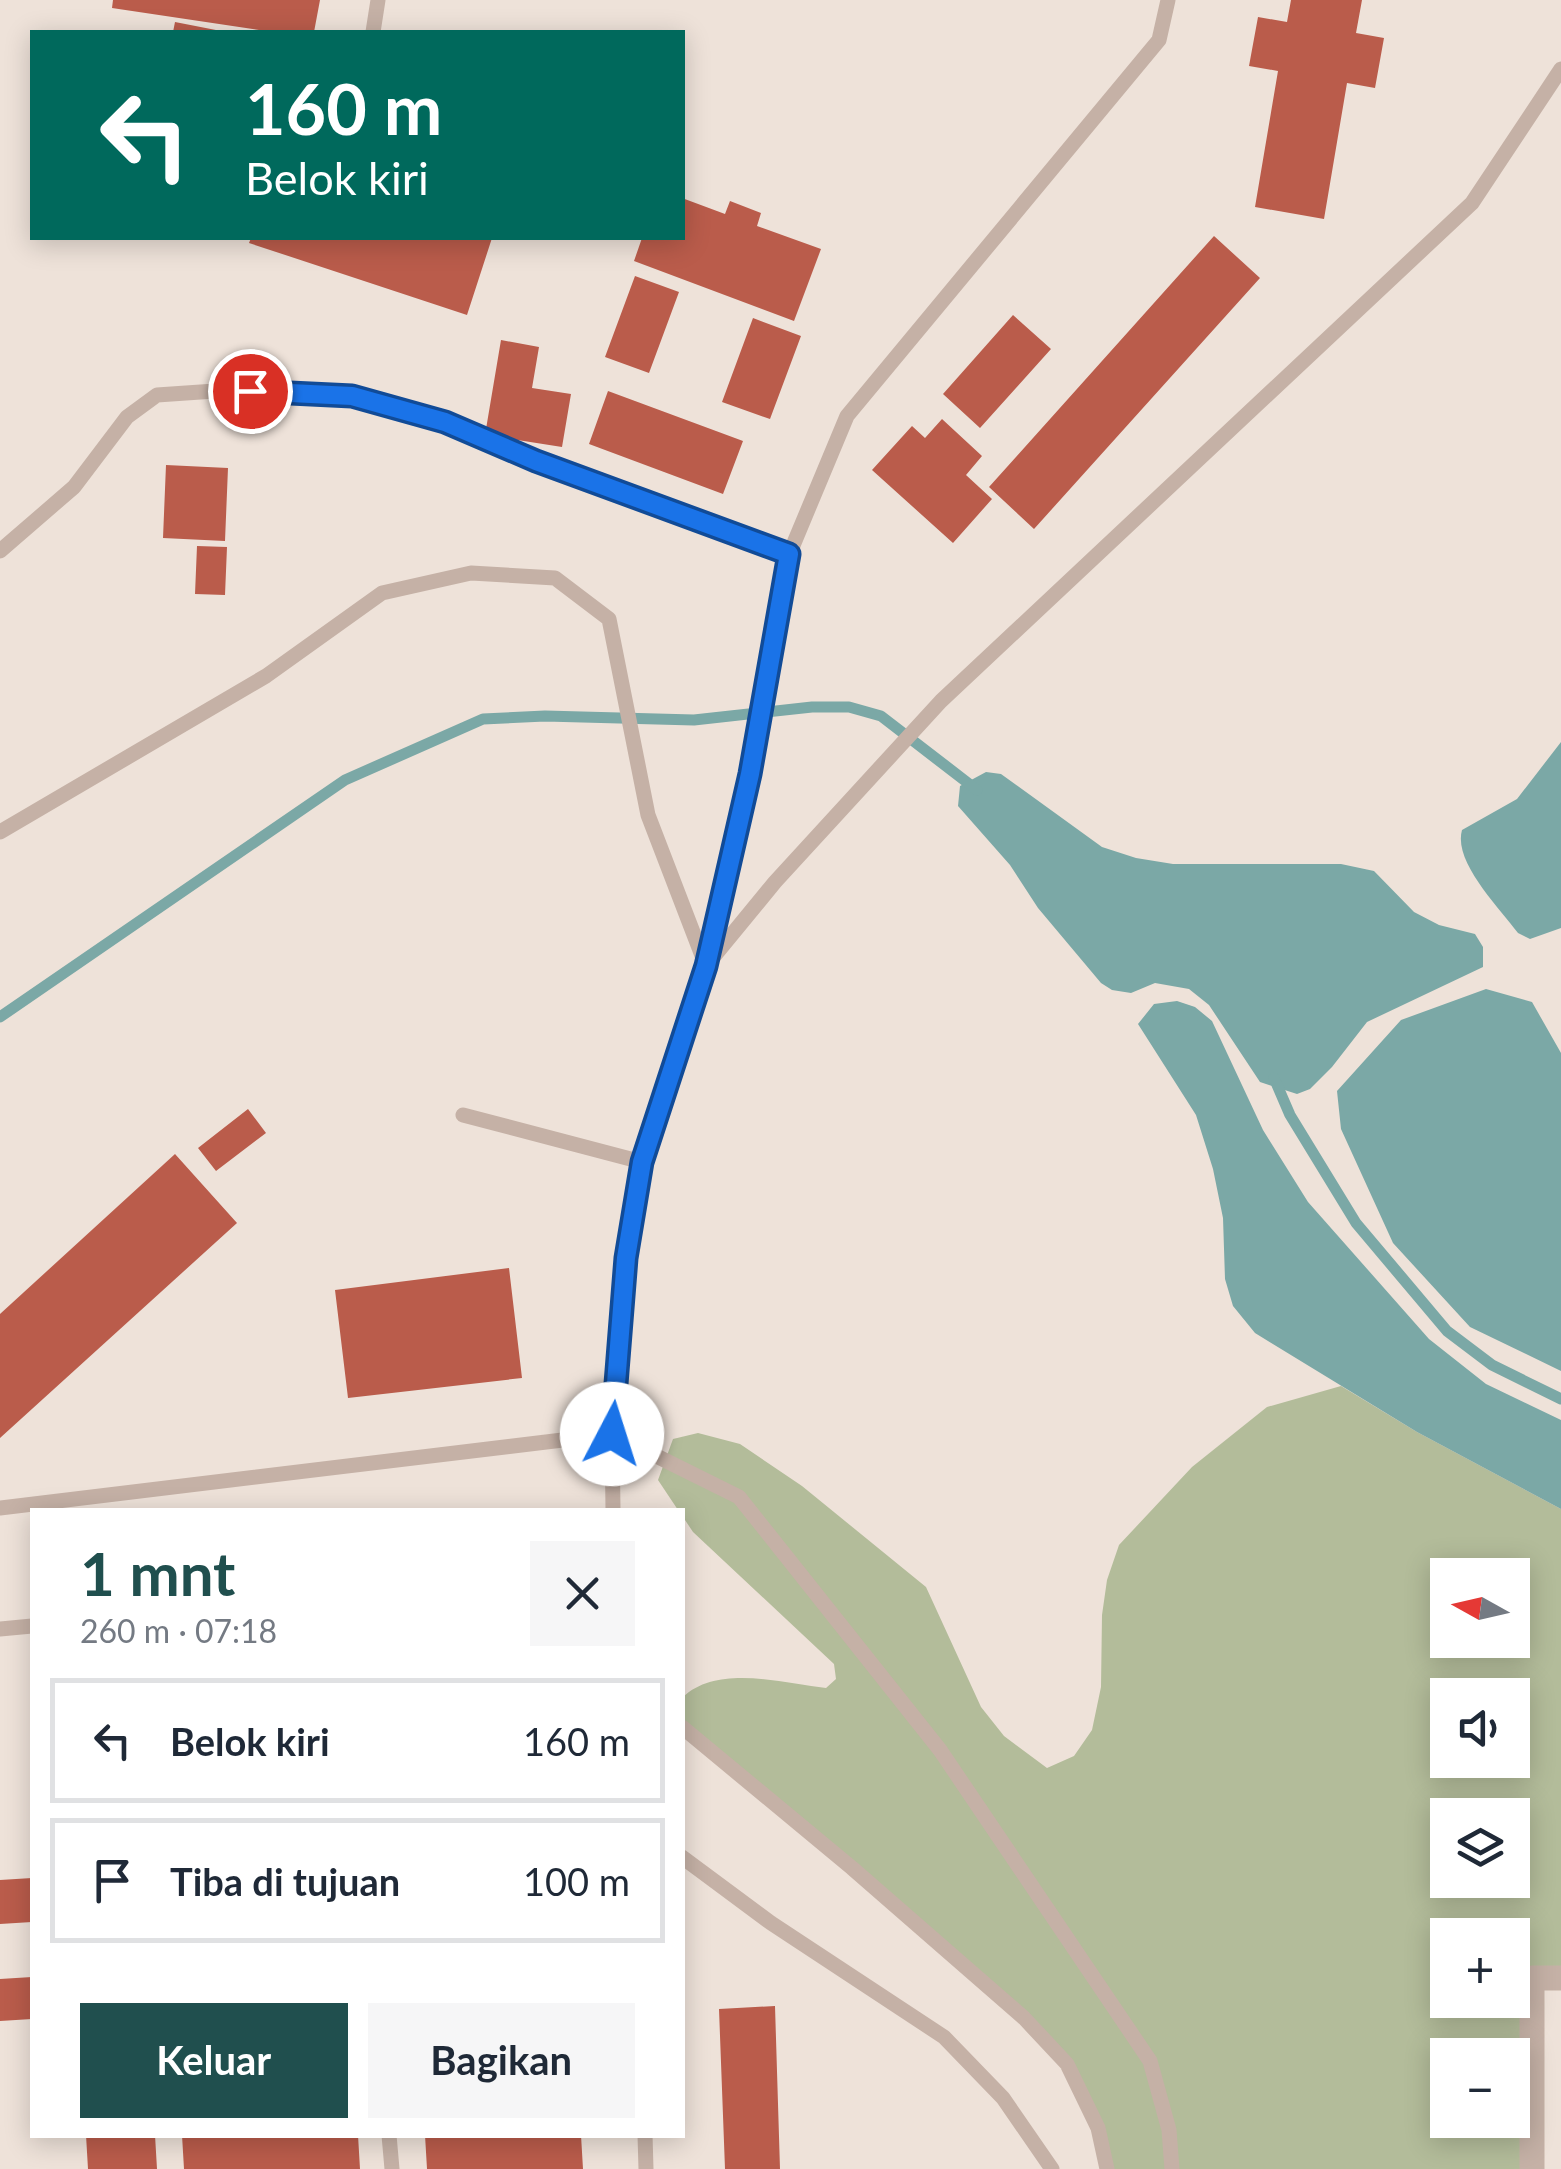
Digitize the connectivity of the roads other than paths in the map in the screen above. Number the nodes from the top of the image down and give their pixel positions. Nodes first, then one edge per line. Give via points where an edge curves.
1 (378, 0) edge
2 (1168, 0) edge
3 (373, 30) edge
4 (1561, 70) edge
5 (0, 551) edge
6 (789, 554) junction
7 (0, 832) edge
8 (706, 966) junction
9 (464, 1115) dead end
10 (642, 1162) junction
11 (612, 1434) junction
12 (0, 1508) edge
13 (613, 1508) edge
14 (30, 1626) edge
15 (0, 1630) edge
16 (685, 1729) edge
17 (685, 1859) edge
18 (1561, 1978) edge
19 (388, 2138) edge
20 (644, 2138) edge
21 (392, 2169) edge
22 (646, 2169) edge
23 (1052, 2169) edge
24 (1107, 2169) edge
25 (1172, 2169) edge
26 (1532, 2169) edge

1 - 3 lane
2 - 6 lane via 1159,40 847,416
4 - 8 lane via 1472,204 941,701
5 - 6 lane via 74,487 127,417 156,395 215,390 352,396 445,422
6 - 8 lane via 750,774
7 - 8 lane via 266,676 382,594 472,573 556,578 610,619 648,815
8 - 10 lane
9 - 10 lane
10 - 11 lane via 626,1258
11 - 12 lane
11 - 13 lane
11 - 25 lane via 739,1497 940,1750 1150,2062
14 - 15 lane
16 - 24 lane via 1024,2018 1067,2064 1098,2128
17 - 23 lane via 944,2037 1003,2098
18 - 26 street via 1532,1978
19 - 21 lane
20 - 22 lane

